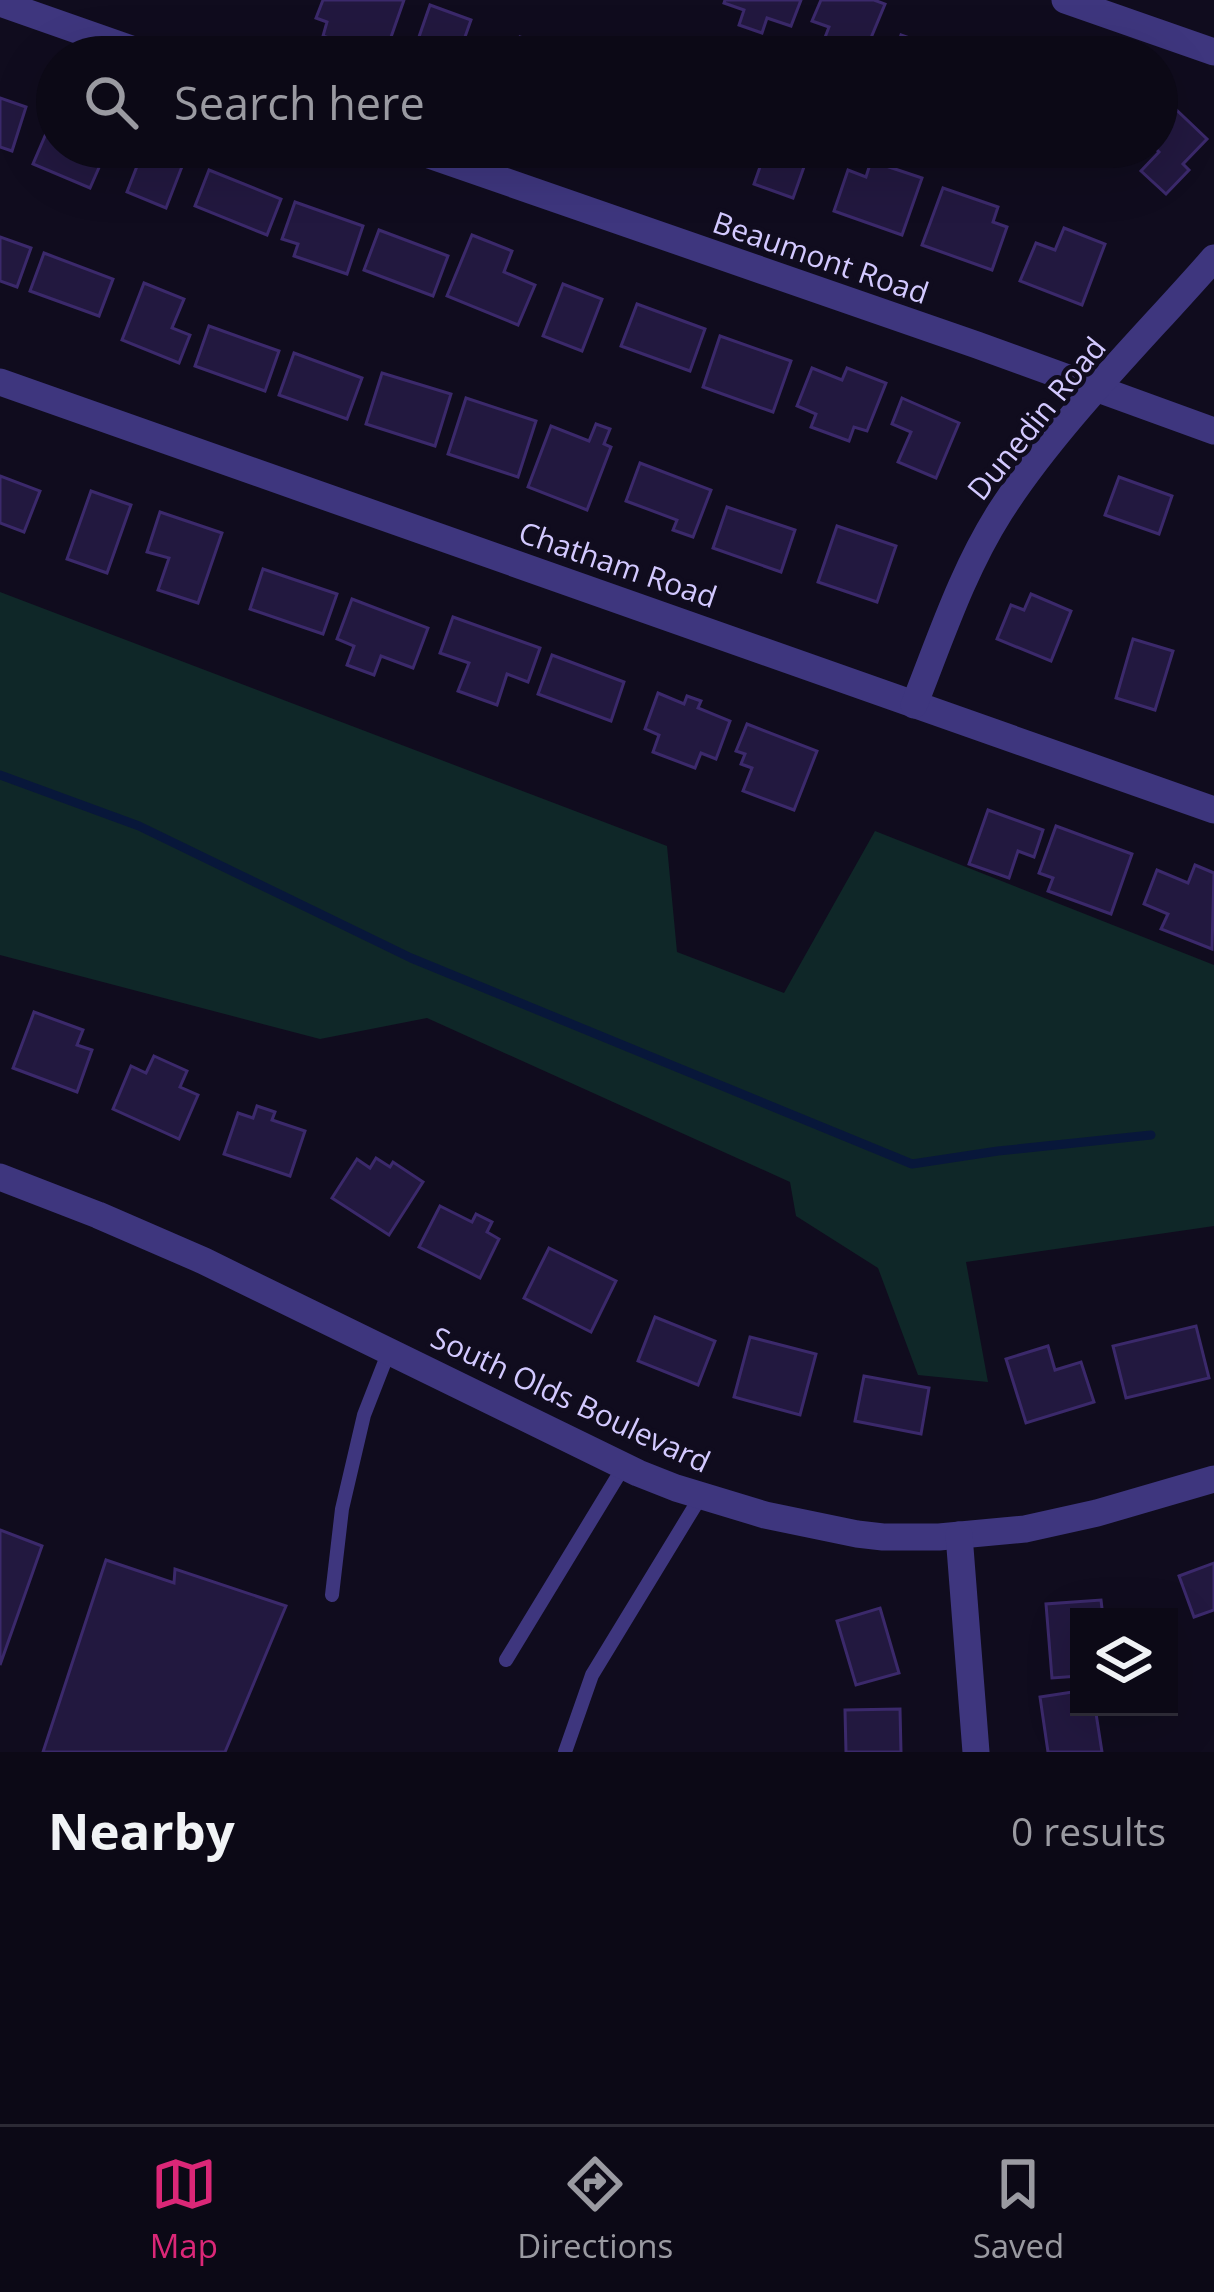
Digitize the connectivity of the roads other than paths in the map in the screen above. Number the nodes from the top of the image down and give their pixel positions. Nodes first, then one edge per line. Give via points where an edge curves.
1 (1065, 0) edge
2 (0, 3) edge
3 (94, 36) edge
4 (1168, 36) edge
5 (1178, 39) edge
6 (1214, 52) edge
7 (466, 168) edge
8 (1214, 259) edge
9 (0, 382) edge
10 (1098, 389) junction
11 (1214, 431) edge
12 (914, 706) junction
13 (1214, 810) edge
14 (0, 1177) edge
15 (389, 1352) junction
16 (624, 1466) junction
17 (1214, 1479) edge
18 (700, 1496) junction
19 (959, 1535) junction
20 (332, 1595) dead end
21 (506, 1660) dead end
22 (565, 1752) edge
23 (976, 1752) edge

1 - 4 street
2 - 3 street
5 - 6 street
7 - 10 street, Beaumont Road
8 - 10 street, Dunedin Road
9 - 12 street, Chatham Road
10 - 11 street, Beaumont Road
10 - 12 street, Dunedin Road via 1002,509
12 - 13 street, Chatham Road
14 - 15 street, South Olds Boulevard via 204,1261
15 - 16 street, South Olds Boulevard
15 - 20 lane via 364,1415
16 - 18 street, South Olds Boulevard
16 - 21 lane
17 - 19 street, South Olds Boulevard via 1025,1529
18 - 19 street, South Olds Boulevard via 857,1534
18 - 22 lane via 592,1676
19 - 23 street

